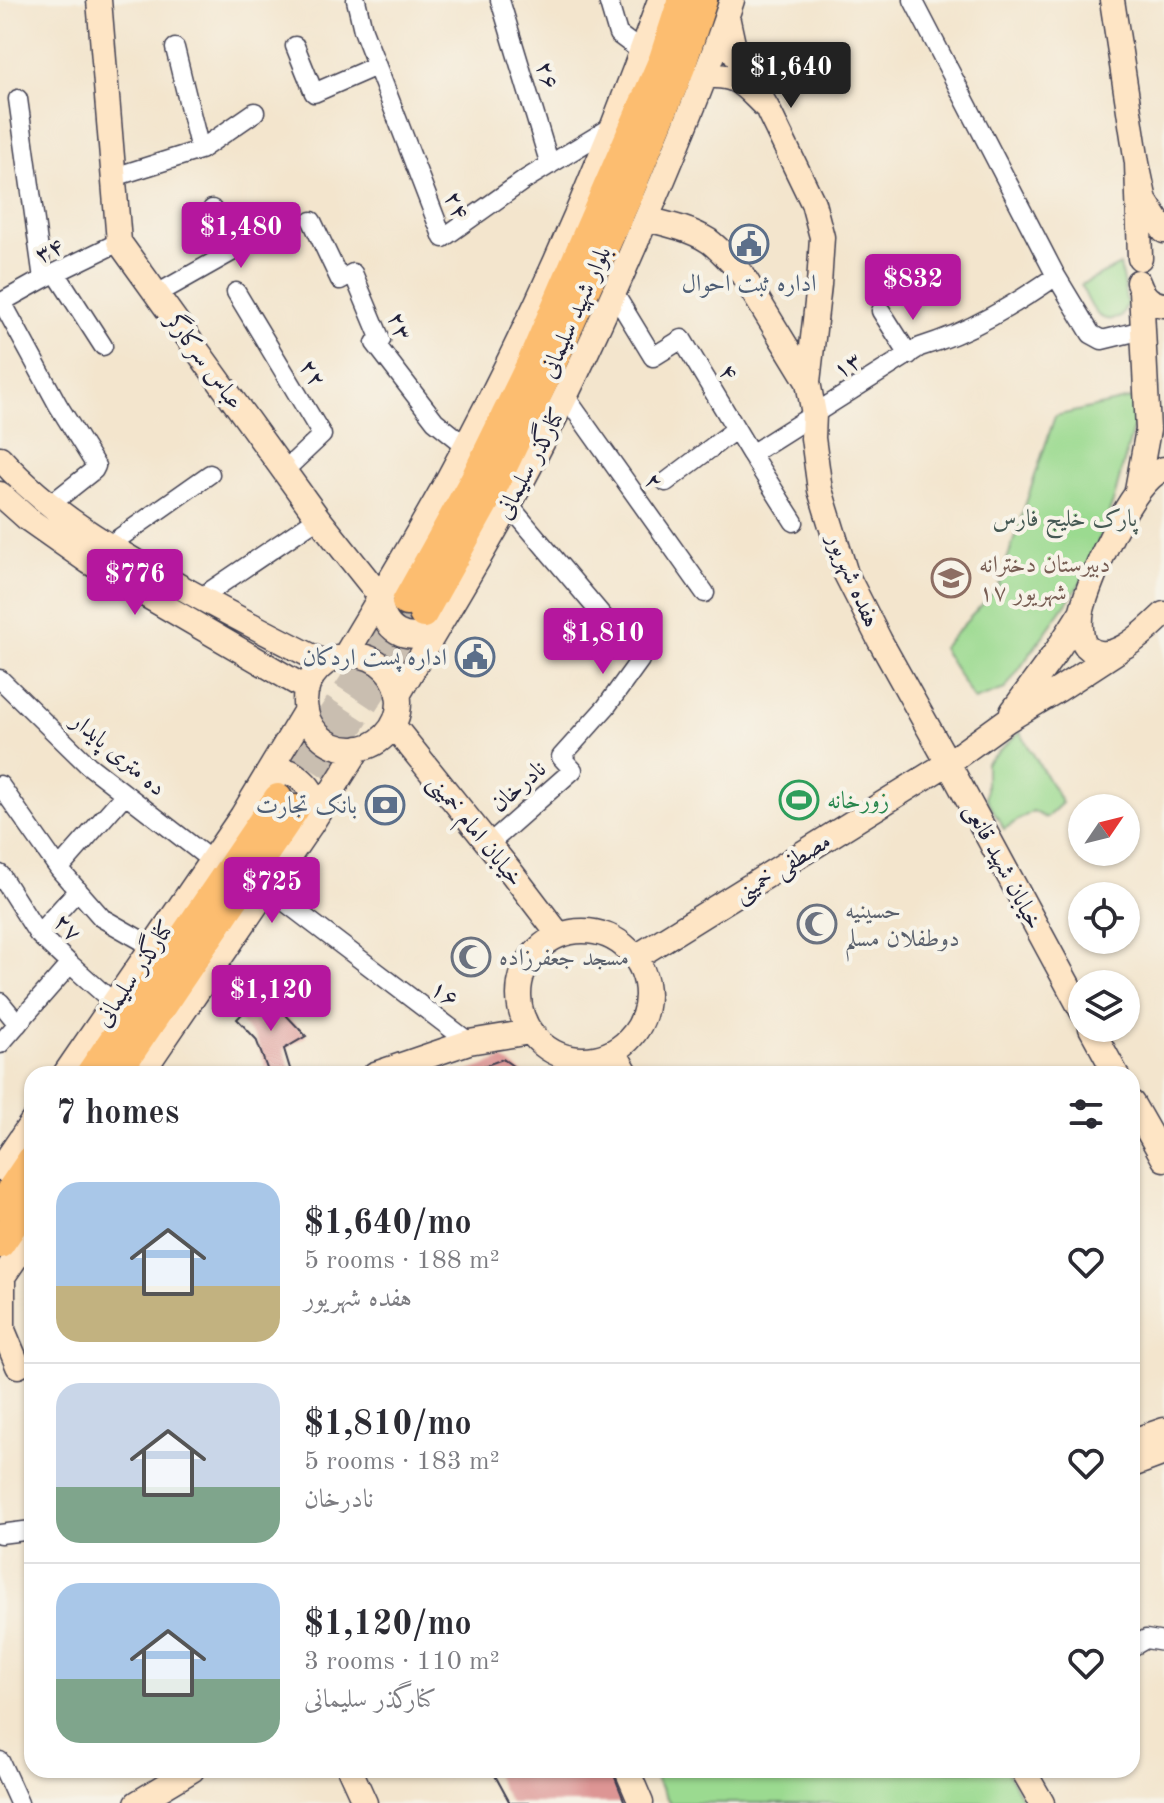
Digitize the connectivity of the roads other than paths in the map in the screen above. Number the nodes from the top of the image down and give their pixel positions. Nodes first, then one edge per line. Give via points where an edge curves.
1 (99, 0) edge
2 (356, 0) edge
3 (500, 0) edge
4 (608, 0) edge
5 (660, 0) edge
6 (682, 0) edge
7 (913, 0) edge
8 (1112, 0) edge
9 (721, 5) edge
10 (295, 46) dead end
11 (175, 48) dead end
12 (642, 52) junction
13 (376, 66) junction
14 (703, 77) junction
15 (18, 99) dead end
16 (767, 108) junction
17 (255, 112) dead end
18 (615, 125) junction
19 (200, 150) junction
20 (1137, 163) junction
21 (550, 165) junction
22 (114, 177) junction
23 (212, 209) dead end
24 (646, 219) junction
25 (312, 221) dead end
26 (1164, 231) edge
27 (119, 242) junction
28 (1164, 243) edge
29 (1140, 258) junction
30 (49, 276) junction
31 (1056, 276) junction
32 (1141, 290) junction
33 (236, 292) dead end
34 (614, 293) junction
35 (157, 294) junction
36 (1, 303) edge
37 (1164, 305) edge
38 (881, 311) dead end
39 (1143, 330) junction
40 (103, 346) dead end
41 (909, 355) junction
42 (808, 382) junction
43 (565, 396) junction
44 (814, 414) junction
45 (736, 429) junction
46 (465, 445) junction
47 (751, 454) junction
48 (0, 458) edge
49 (1164, 469) edge
50 (284, 471) junction
51 (210, 474) dead end
52 (666, 482) dead end
53 (1137, 491) junction
54 (0, 494) edge
55 (51, 504) junction
56 (509, 505) junction
57 (318, 518) junction
58 (794, 522) dead end
59 (108, 546) junction
60 (705, 593) dead end
61 (200, 598) junction
62 (412, 610) junction
63 (1082, 611) junction
64 (1164, 614) edge
65 (1118, 651) junction
66 (335, 660) junction
67 (0, 679) edge
68 (398, 695) junction
69 (306, 700) junction
70 (1006, 721) junction
71 (393, 725) junction
72 (359, 748) junction
73 (948, 763) junction
74 (0, 785) edge
75 (125, 794) junction
76 (286, 805) junction
77 (489, 844) junction
78 (212, 861) junction
79 (59, 869) junction
80 (0, 874) edge
81 (268, 889) junction
82 (78, 890) junction
83 (38, 934) junction
84 (559, 935) junction
85 (153, 947) junction
86 (636, 957) junction
87 (70, 964) junction
88 (1068, 985) edge
89 (0, 1002) edge
90 (114, 1003) junction
91 (18, 1024) junction
92 (530, 1032) junction
93 (469, 1042) junction
94 (1099, 1042) edge
95 (0, 1044) edge
96 (614, 1052) junction
97 (71, 1066) edge
98 (96, 1066) edge
99 (121, 1066) edge
100 (146, 1066) edge
101 (398, 1066) edge
102 (622, 1066) edge
103 (1112, 1066) edge
104 (1140, 1117) edge
105 (24, 1134) edge
106 (1164, 1159) edge
107 (0, 1169) edge
108 (24, 1171) edge
109 (0, 1206) edge
110 (24, 1209) edge
111 (0, 1244) edge
112 (24, 1246) edge
113 (1, 1279) edge
114 (12, 1365) edge
115 (1164, 1430) edge
116 (1140, 1438) edge
117 (1164, 1453) edge
118 (1140, 1462) edge
119 (24, 1531) edge
120 (0, 1534) edge
121 (1140, 1642) edge
122 (1164, 1642) edge
123 (0, 1761) edge
124 (180, 1778) edge
125 (354, 1778) edge
126 (630, 1778) edge
127 (1028, 1778) edge
128 (142, 1802) edge
129 (19, 1803) edge
130 (365, 1803) edge
131 (641, 1803) edge
132 (1042, 1803) edge

1 - 22 main road
2 - 13 street, ۲۴
3 - 21 street, ۲۶
4 - 12 street via 618,34
5 - 12 main road, کنارگذر سلیمانی
6 - 62 main road, بلوار شهید سلیمانی via 657,74 531,363
7 - 31 street
8 - 20 main road
9 - 14 main road, کنارگذر سلیمانی
9 - 16 main road, هفده شهریور via 735,53
9 - 62 main road, بلوار شهید سلیمانی via 675,82 494,486
10 - 13 street via 317,101
11 - 19 street
12 - 18 main road, کنارگذر سلیمانی
13 - 21 street, ۲۴ via 443,238
14 - 16 main road via 734,78
14 - 24 main road, کنارگذر سلیمانی
15 - 30 street
16 - 42 main road, هفده شهریور via 813,203 822,237
17 - 19 street
18 - 21 street, ۲۴
18 - 46 main road, کنارگذر سلیمانی
19 - 22 street
20 - 26 main road via 1145,201
20 - 29 main road
22 - 27 main road
23 - 35 street via 235,250
24 - 34 main road, کنارگذر سلیمانی
24 - 42 main road, هفده شهریور via 708,241 735,266
25 - 46 street, ۲۳ via 340,280 353,273 381,340 375,343 435,421
27 - 30 street, ۳۴
27 - 35 main road, عباس سرکارگر
28 - 29 main road
29 - 32 main road via 1136,276
30 - 36 street, ۳۴
30 - 40 street
31 - 39 street via 1091,334 1102,340
31 - 41 street, ۱۳ via 1015,304
32 - 37 main road via 1156,305
32 - 39 main road
33 - 50 street, ۲۲ via 322,435
34 - 43 main road, کنارگذر سلیمانی
34 - 45 street, ۴ via 653,357 682,339
35 - 50 main road, عباس سرکارگر
36 - 55 street via 96,466
38 - 41 street
39 - 53 main road via 1148,430
41 - 44 street, ۱۳
42 - 44 main road, هفده شهریور
43 - 56 main road, کنارگذر سلیمانی
43 - 60 street, ۲
44 - 47 street, ۱۳
44 - 73 main road, هفده شهریور via 820,490 846,574
45 - 47 street, ۴
45 - 52 street
46 - 62 main road, کنارگذر سلیمانی via 445,483
47 - 58 street, ۴
48 - 55 main road
49 - 53 main road
50 - 57 main road, عباس سرکارگر
51 - 59 street
53 - 63 main road, مصطفی خمینی via 1102,557
54 - 69 main road via 89,562
55 - 59 main road
56 - 62 main road, کنارگذر سلیمانی
56 - 77 street, نادرخان via 640,660 561,757 573,770
57 - 61 street
57 - 62 main road, عباس سرکارگر
59 - 61 main road
61 - 66 main road
62 - 66 main road, کنارگذر سلیمانی
62 - 68 main road, کنارگذر سلیمانی
63 - 65 main road via 1087,648 1101,654
63 - 70 main road, مصطفی خمینی
64 - 65 main road, مصطفی خمینی
65 - 70 main road, مصطفی خمینی
66 - 68 main road via 373,660 394,681
66 - 69 main road via 314,675
67 - 75 street, ده متری پایدار
68 - 71 main road
69 - 72 main road via 311,725 321,737 334,746
69 - 76 main road, کنارگذر سلیمانی
70 - 73 main road, مصطفی خمینی
71 - 72 main road via 376,743
71 - 77 main road, خیابان امام خمینی
72 - 76 main road, کنارگذر سلیمانی
73 - 86 main road, مصطفی خمینی
73 - 88 main road, خیابان شهید قانعی
74 - 79 street
75 - 78 street, ده متری پایدار
75 - 79 street
76 - 78 main road, کنارگذر سلیمانی
76 - 81 main road, کنارگذر سلیمانی
76 - 98 main road
76 - 99 main road
77 - 84 main road, خیابان امام خمینی
78 - 85 main road, کنارگذر سلیمانی
79 - 82 street
80 - 83 street, ۲۷
81 - 93 street, ۱۶
81 - 100 main road, کنارگذر سلیمانی
82 - 83 street
82 - 85 street via 102,918
83 - 87 street, ۲۷
84 - 86 main road via 601,933
84 - 92 main road via 542,944 521,976 521,1014
85 - 90 main road, کنارگذر سلیمانی
86 - 96 main road via 648,999 643,1020
87 - 90 street
87 - 91 street, ۲۷
89 - 91 street
90 - 97 main road, کنارگذر سلیمانی
91 - 95 street, ۲۷
92 - 93 main road
92 - 96 main road via 559,1055 578,1059
93 - 101 main road
94 - 103 main road
96 - 102 main road
104 - 106 main road
105 - 107 main road
108 - 109 main road
110 - 111 main road
112 - 113 main road
113 - 114 main road via 3,1330
115 - 116 main road
117 - 118 main road
119 - 120 street
121 - 122 street
123 - 129 street
124 - 128 main road
125 - 130 main road
126 - 131 main road
127 - 132 main road

